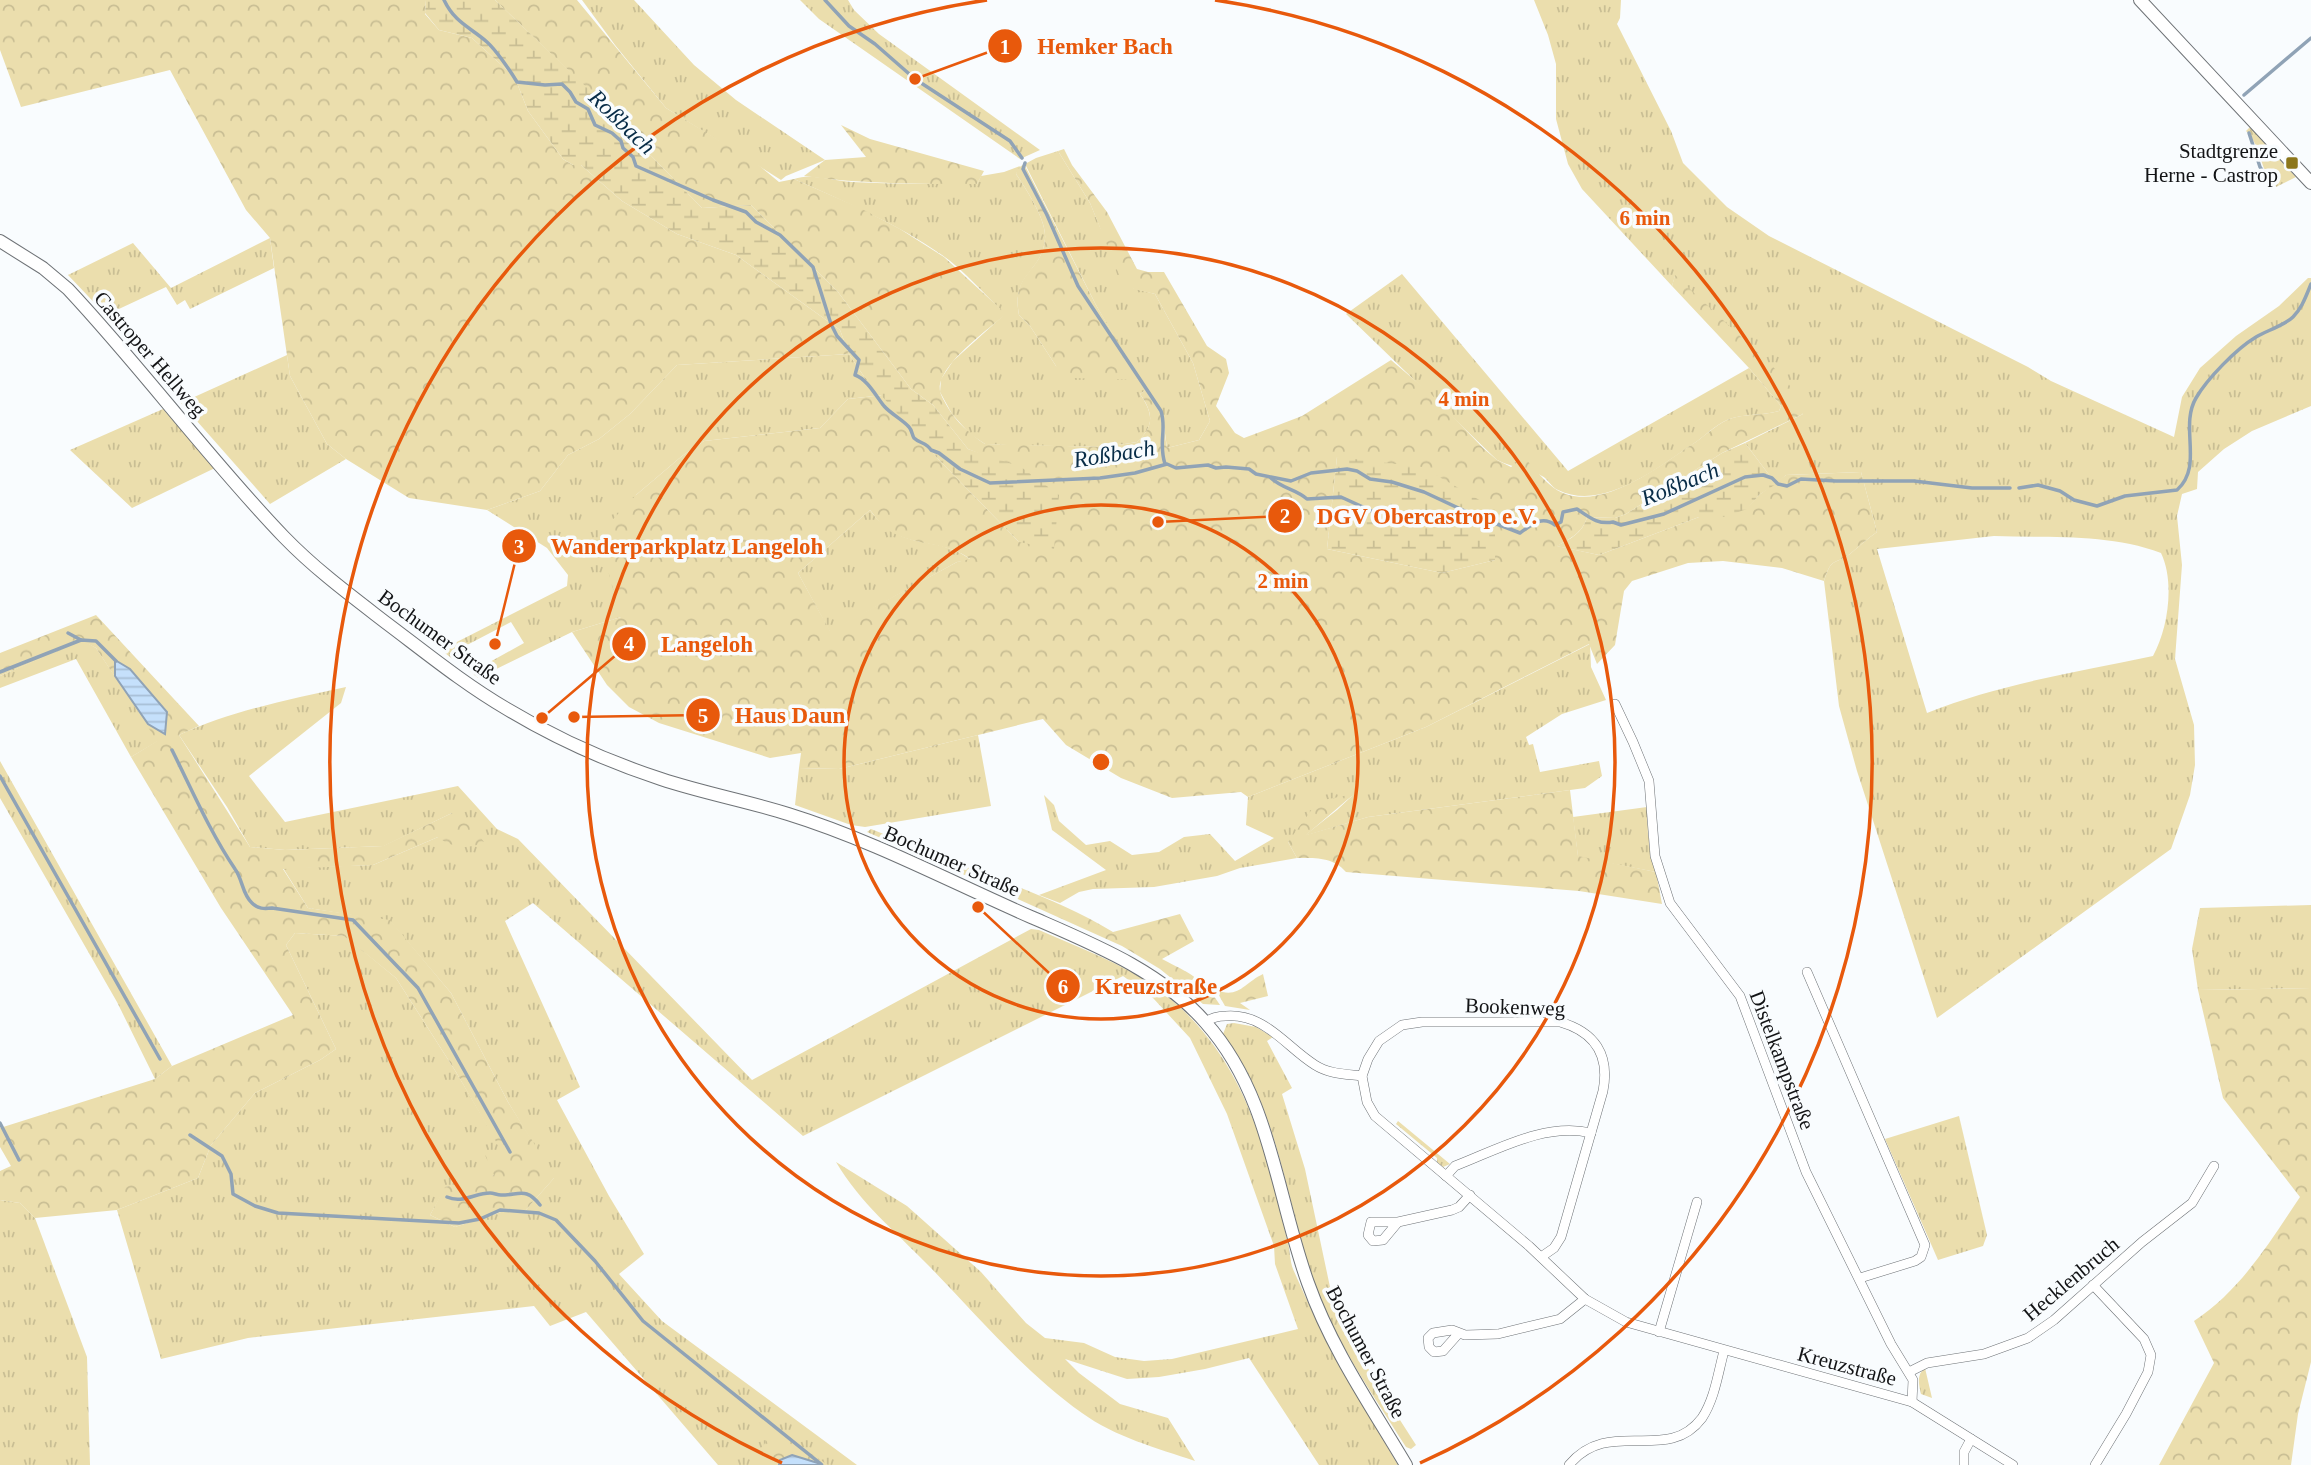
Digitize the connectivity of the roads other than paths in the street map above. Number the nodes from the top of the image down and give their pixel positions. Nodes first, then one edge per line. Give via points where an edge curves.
1 (2140, 0) edge
2 (2311, 183) edge
3 (0, 241) edge
4 (257, 508) joint
5 (1615, 704) dead end
6 (1807, 972) dead end
7 (1206, 1022) junction
8 (1362, 1076) junction
9 (1591, 1133) junction
10 (2214, 1166) dead end
11 (1446, 1176) junction
12 (1470, 1195) junction
13 (1697, 1202) dead end
14 (1398, 1222) dead end
15 (1541, 1257) junction
16 (1860, 1278) junction
17 (2093, 1285) junction
18 (1585, 1299) junction
19 (1659, 1332) junction
20 (1459, 1333) dead end
21 (1724, 1351) junction
22 (1909, 1372) junction
23 (1912, 1402) junction
24 (1971, 1439) junction
25 (1406, 1465) edge
26 (1569, 1465) edge
27 (1964, 1465) edge
28 (2013, 1465) edge
29 (2095, 1465) edge

1 - 2 main road
3 - 4 main road, Castroper Hellweg via 68,289
4 - 7 main road, Bochumer Straße via 323,573 509,710 604,757 662,779 829,828 1042,922 1138,968 1174,992
5 - 16 street, Distelkampstraße via 1649,781 1655,856 1670,903 1740,996 1807,1172
6 - 16 street via 1925,1245 1915,1262
7 - 8 street via 1229,1015 1244,1017 1275,1032 1322,1069
7 - 25 main road, Bochumer Straße via 1233,1059 1256,1106 1318,1309
8 - 9 street, Bookenweg via 1379,1041 1411,1022 1560,1022 1588,1035 1604,1063 1603,1091
8 - 11 street, Kreuzstraße via 1375,1116
9 - 11 street via 1545,1132 1455,1166
9 - 15 street, Bookenweg via 1561,1237
10 - 17 street, Hecklenbruch via 2192,1203
11 - 12 street, Kreuzstraße
12 - 14 street via 1452,1210
12 - 15 street, Kreuzstraße
13 - 19 street
15 - 18 street, Kreuzstraße
16 - 22 street, Distelkampstraße
17 - 22 street, Hecklenbruch via 2028,1338 1984,1354 1927,1363
17 - 29 street via 2144,1339 2151,1355 2148,1372
18 - 19 street, Kreuzstraße via 1626,1322
18 - 20 street via 1560,1319 1498,1334
19 - 21 street, Kreuzstraße
21 - 23 street, Kreuzstraße
21 - 26 street via 1710,1402 1690,1432 1651,1446 1602,1443
22 - 23 street
23 - 24 street, Kreuzstraße
24 - 27 street
24 - 28 street, Kreuzstraße

